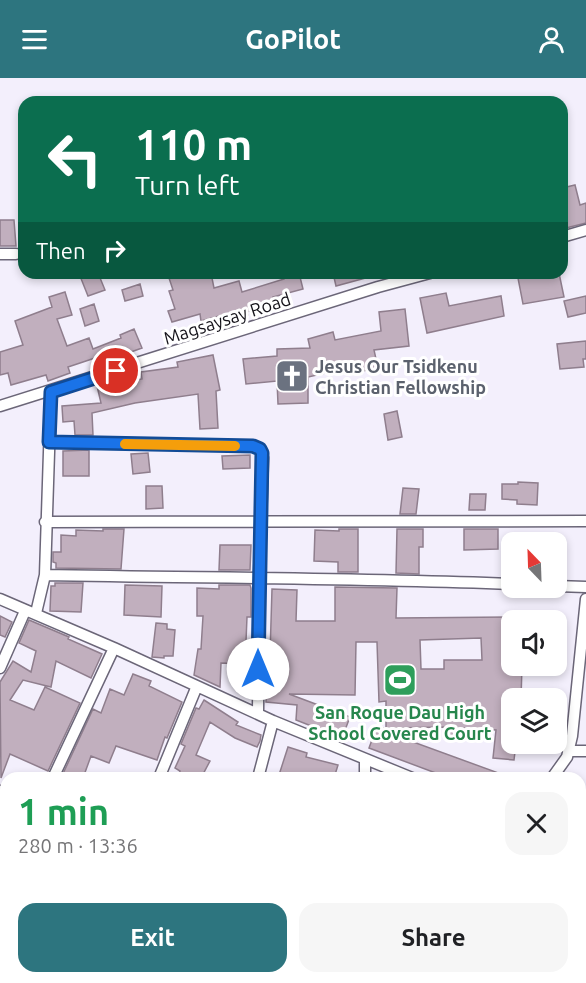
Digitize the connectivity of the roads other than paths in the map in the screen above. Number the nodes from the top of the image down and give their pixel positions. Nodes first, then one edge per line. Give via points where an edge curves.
1 (586, 230) edge
2 (568, 235) edge
3 (0, 254) edge
4 (16, 254) dead end
5 (408, 279) edge
6 (51, 392) junction
7 (0, 406) edge
8 (49, 442) junction
9 (261, 521) junction
10 (586, 521) edge
11 (45, 522) junction
12 (45, 575) junction
13 (259, 579) junction
14 (501, 584) edge
15 (567, 587) edge
16 (586, 588) edge
17 (0, 599) edge
18 (586, 599) edge
19 (31, 612) junction
20 (114, 648) junction
21 (0, 668) edge
22 (197, 686) junction
23 (258, 714) junction
24 (273, 721) junction
25 (568, 750) junction
26 (586, 751) edge
27 (366, 759) junction
28 (56, 772) edge
29 (161, 772) edge
30 (260, 772) edge
31 (365, 772) edge
32 (397, 772) edge
33 (556, 772) edge

1 - 2 street
3 - 4 street
5 - 6 street, Magsaysay Road
6 - 7 street, Magsaysay Road
6 - 8 street
8 - 9 street via 253,446 260,449 263,458
8 - 11 street
9 - 10 street
9 - 11 street
9 - 13 street
11 - 12 street
12 - 13 street
12 - 19 street
13 - 14 street
13 - 23 street
15 - 16 street
17 - 19 street
18 - 25 street
19 - 20 street
19 - 21 street
20 - 22 street
20 - 28 street
22 - 23 street
22 - 29 street
23 - 24 street
24 - 27 street
24 - 30 street
25 - 26 street
25 - 33 street
27 - 31 street
27 - 32 street

